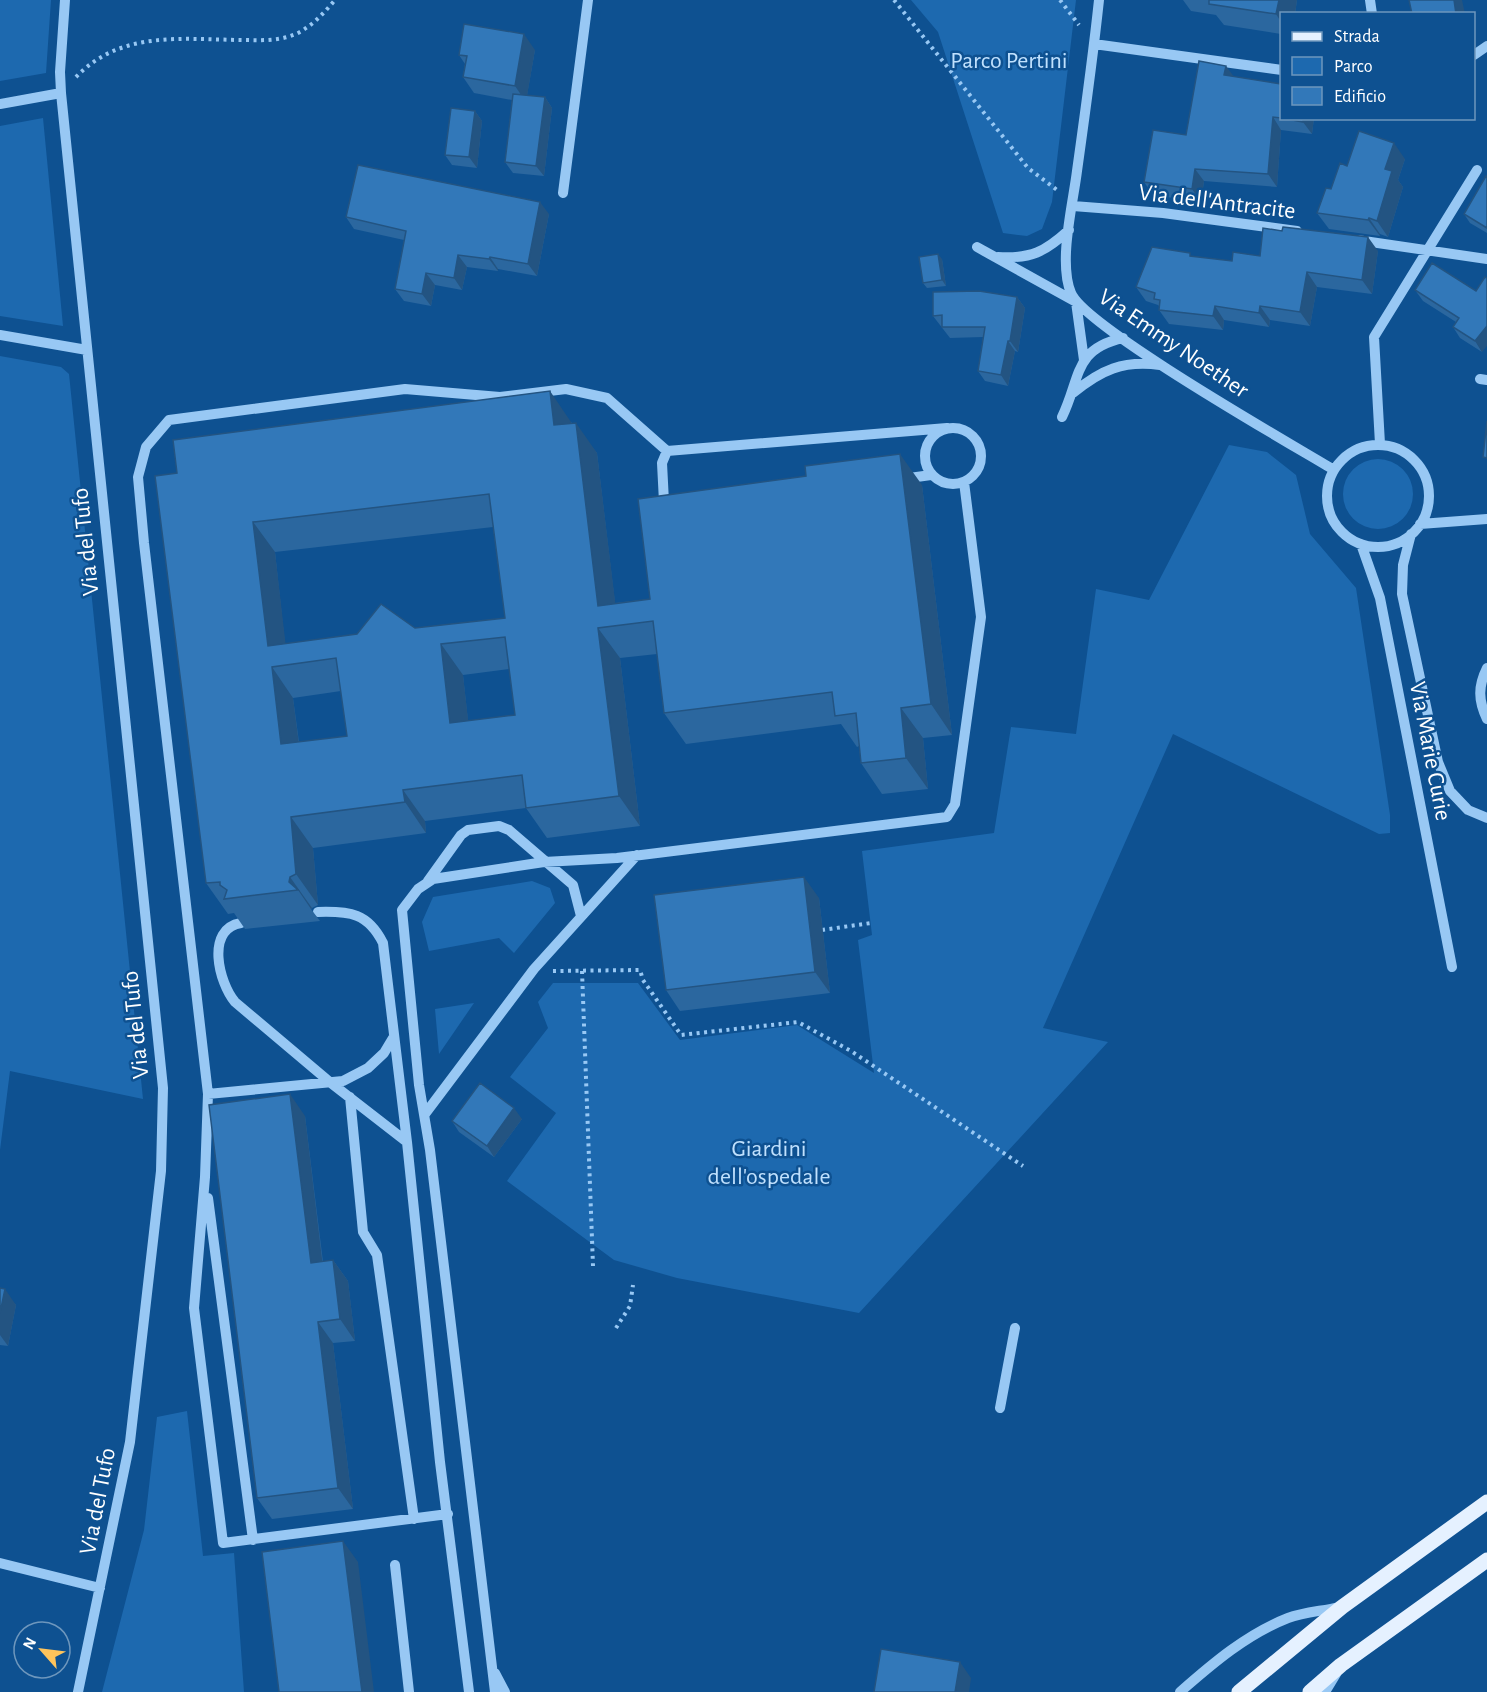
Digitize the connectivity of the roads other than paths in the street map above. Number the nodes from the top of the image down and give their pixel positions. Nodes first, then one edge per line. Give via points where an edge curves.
1 (64, 0) edge
2 (588, 0) edge
3 (1099, 0) edge
4 (1094, 44) junction
5 (1280, 70) edge
6 (61, 93) junction
7 (0, 104) edge
8 (1477, 170) dead end
9 (563, 193) dead end
10 (1073, 206) junction
11 (1069, 230) junction
12 (1305, 232) edge
13 (1340, 237) edge
14 (977, 247) dead end
15 (1428, 250) junction
16 (995, 256) junction
17 (1487, 259) edge
18 (1076, 302) junction
19 (0, 335) edge
20 (1123, 338) junction
21 (87, 350) junction
22 (1084, 360) junction
23 (1164, 366) junction
24 (1073, 393) junction
25 (1062, 417) dead end
26 (947, 428) junction
27 (1380, 444) junction
28 (667, 452) junction
29 (1334, 470) junction
30 (931, 475) junction
31 (896, 479) edge
32 (964, 483) junction
33 (682, 507) edge
34 (1487, 519) edge
35 (1420, 524) junction
36 (1411, 534) junction
37 (1361, 544) junction
38 (1487, 668) edge
39 (1487, 719) edge
40 (1487, 818) edge
41 (637, 855) junction
42 (544, 862) junction
43 (426, 884) junction
44 (318, 912) dead end
45 (581, 916) junction
46 (241, 923) edge
47 (1452, 967) dead end
48 (393, 1038) junction
49 (331, 1083) junction
50 (208, 1094) junction
51 (350, 1097) junction
52 (425, 1114) junction
53 (407, 1142) junction
54 (205, 1177) junction
55 (1015, 1328) dead end
56 (1000, 1408) dead end
57 (1487, 1502) edge
58 (448, 1514) junction
59 (414, 1519) junction
60 (253, 1540) junction
61 (1487, 1560) edge
62 (0, 1563) edge
63 (395, 1565) dead end
64 (100, 1588) junction
65 (1342, 1607) junction
66 (491, 1664) junction
67 (1341, 1665) junction
68 (78, 1692) edge
69 (409, 1692) edge
70 (469, 1692) edge
71 (495, 1692) edge
72 (505, 1692) edge
73 (1180, 1692) edge
74 (1239, 1692) edge
75 (1310, 1692) edge
76 (1325, 1692) edge

1 - 6 street, Via del Tufo
2 - 9 street
3 - 4 street, Via Emmy Noether
4 - 5 street
4 - 10 street, Via Emmy Noether
6 - 7 street
6 - 21 street, Via del Tufo
8 - 15 street
10 - 11 street, Via Emmy Noether
10 - 12 street, Via dell'Antracite via 1163,213
11 - 16 street via 1041,252 1022,258
11 - 18 street, Via Emmy Noether via 1067,275
13 - 15 street
14 - 16 street
15 - 17 street
15 - 27 street via 1374,338
16 - 18 street
18 - 20 street, Via Emmy Noether
18 - 22 street
19 - 21 street
20 - 22 street via 1093,349
20 - 23 street, Via Emmy Noether
21 - 64 street, Via del Tufo via 162,1078 164,1129 130,1442
22 - 24 street
23 - 24 street via 1129,362 1102,371
23 - 29 street, Via Emmy Noether
24 - 25 street
26 - 28 street
26 - 30 street via 928,442 926,465
26 - 32 street via 967,432 980,447 979,468
27 - 29 street via 1353,450
27 - 35 street via 1406,452 1424,472 1429,499
28 - 33 street via 662,463 664,502 670,508
28 - 50 street via 607,398 566,389 500,397 405,389 220,411 169,420 146,447 138,477 142,521
29 - 37 street via 1327,493 1331,517 1347,537
30 - 31 street
30 - 32 street via 952,485
32 - 41 street via 981,617 951,813 942,819
34 - 35 street
35 - 36 street
36 - 37 street via 1390,546
36 - 40 street via 1403,565 1402,594 1438,762 1450,791 1468,810
37 - 47 street, Via Marie Curie via 1380,598
38 - 39 street via 1480,682 1480,705
41 - 42 street
41 - 45 street
42 - 43 street via 433,879
42 - 43 street via 509,830 499,826 468,830
42 - 45 street via 573,885
43 - 52 street via 402,910
44 - 48 street via 341,911 362,917 375,927 384,943
45 - 52 street via 534,969
46 - 49 street via 224,933 218,956 225,989 235,1002
48 - 49 street via 368,1068
48 - 53 street
49 - 50 street
49 - 51 street
50 - 54 street
51 - 53 street
51 - 59 street via 363,1232 377,1255
52 - 66 street
53 - 58 street
54 - 60 street
54 - 60 street via 195,1308 223,1543
55 - 56 street
57 - 65 main road
58 - 59 street
58 - 70 street
59 - 60 street
61 - 67 main road
62 - 64 street
63 - 69 street
64 - 68 street, Via del Tufo
65 - 73 street via 1290,1617 1256,1633
65 - 74 main road
66 - 71 street
66 - 72 street
67 - 75 main road
67 - 76 street

